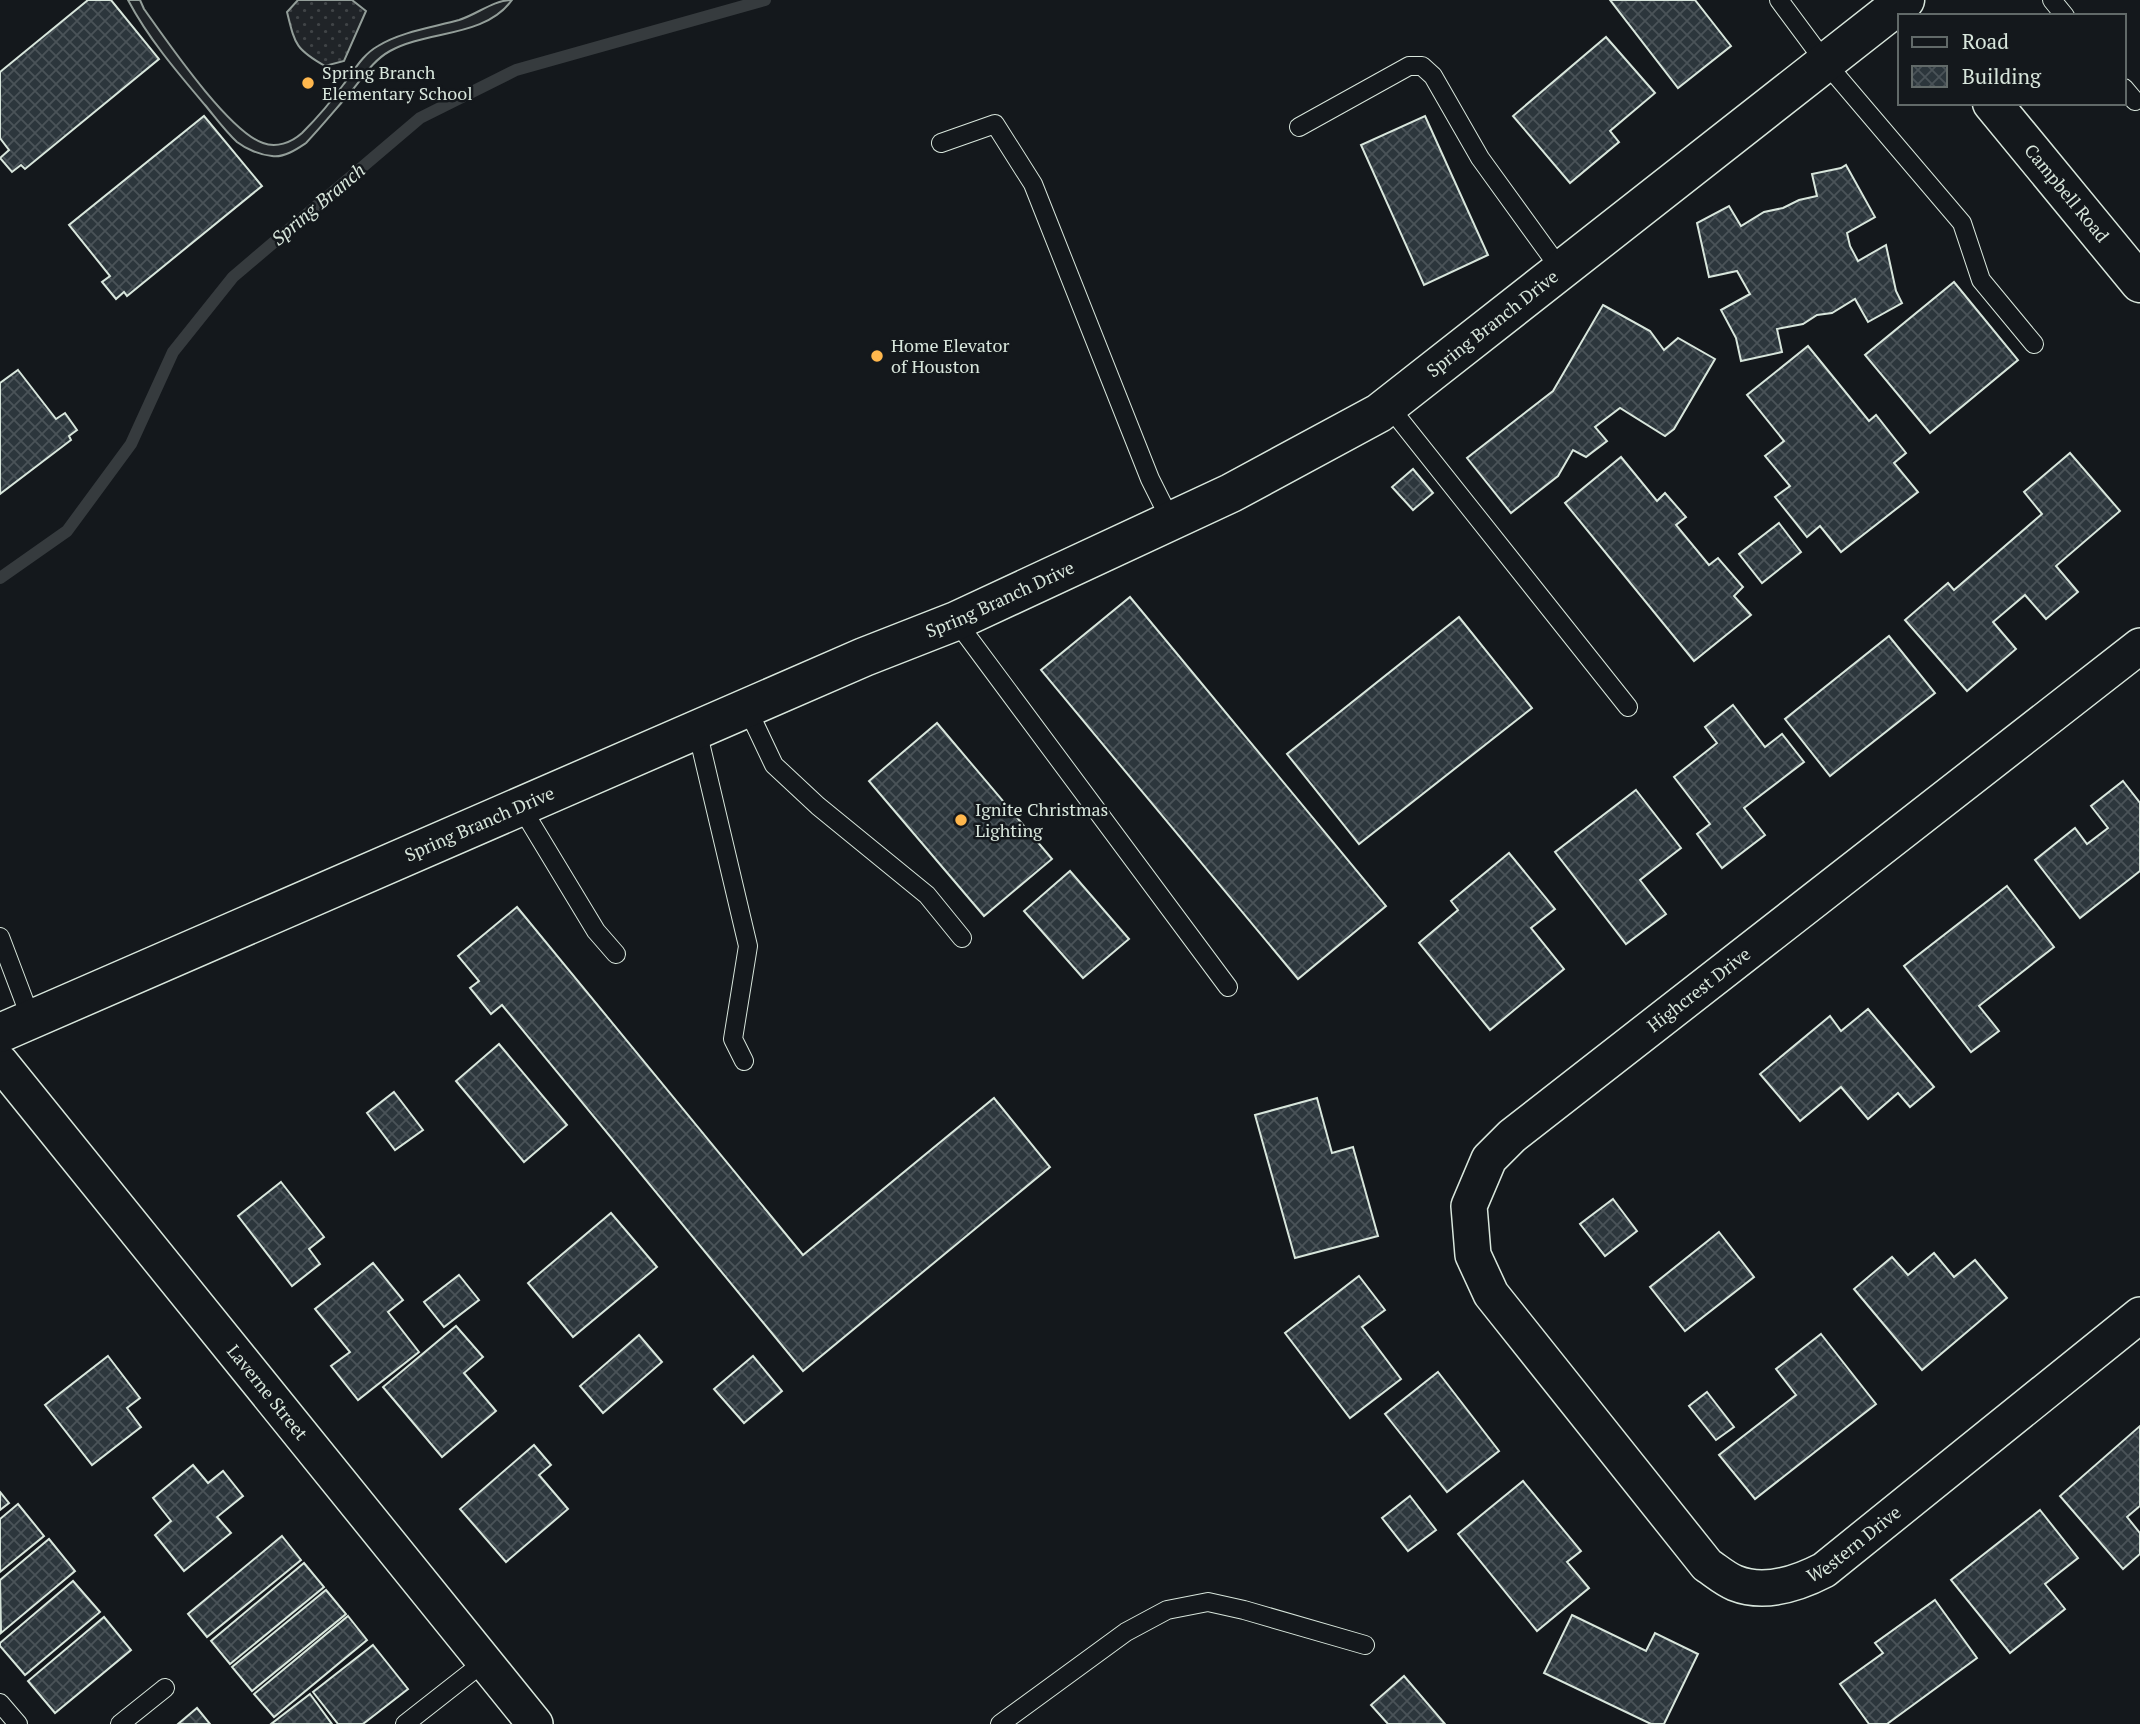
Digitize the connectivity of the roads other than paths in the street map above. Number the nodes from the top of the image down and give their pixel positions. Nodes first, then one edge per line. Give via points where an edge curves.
1 (1779, 0) edge
2 (1906, 0) edge
3 (2052, 0) edge
4 (1918, 14) edge
5 (2063, 14) edge
6 (1825, 62) junction
7 (1994, 105) edge
8 (1299, 127) dead end
9 (941, 143) dead end
10 (1560, 270) junction
11 (2140, 283) edge
12 (2034, 344) dead end
13 (1388, 405) junction
14 (1171, 521) junction
15 (956, 621) junction
16 (2140, 646) edge
17 (747, 708) junction
18 (1628, 708) dead end
19 (697, 730) junction
20 (521, 807) junction
21 (0, 937) edge
22 (962, 938) dead end
23 (616, 954) dead end
24 (1228, 986) dead end
25 (15, 1026) edge
26 (744, 1061) dead end
27 (0, 1062) edge
28 (2140, 1315) edge
29 (1582, 1408) joint
30 (1366, 1645) dead end
31 (484, 1662) junction
32 (165, 1688) dead end
33 (0, 1703) edge
34 (18, 1724) edge
35 (120, 1724) edge
36 (405, 1724) edge
37 (535, 1724) edge
38 (1000, 1724) edge

1 - 6 lane
2 - 4 street
2 - 6 street, Spring Branch Drive
3 - 5 lane
6 - 10 street, Spring Branch Drive
6 - 12 lane via 1962,223 1981,280
7 - 11 street, Campbell Road
8 - 10 lane via 1409,66 1422,66 1433,76 1480,158
9 - 14 lane via 995,124 1033,184 1145,467
10 - 13 street, Spring Branch Drive
13 - 14 street, Spring Branch Drive via 1231,493
13 - 18 lane
14 - 15 street, Spring Branch Drive
15 - 17 street, Spring Branch Drive
15 - 24 lane
16 - 29 street, Highcrest Drive via 1512,1136 1489,1159 1469,1206 1473,1255 1491,1294
17 - 19 street, Spring Branch Drive
17 - 22 lane via 774,765 927,895
19 - 20 street, Spring Branch Drive
19 - 26 lane via 748,946 733,1039
20 - 23 lane via 596,931
20 - 25 street, Spring Branch Drive
21 - 25 lane
27 - 31 street, Laverne Street
28 - 29 street, Western Drive via 1824,1570 1797,1584 1760,1589 1735,1583 1707,1565
30 - 38 lane via 1208,1602 1167,1610 1126,1632
31 - 36 lane
31 - 37 street, Laverne Street
32 - 35 lane
33 - 34 lane

